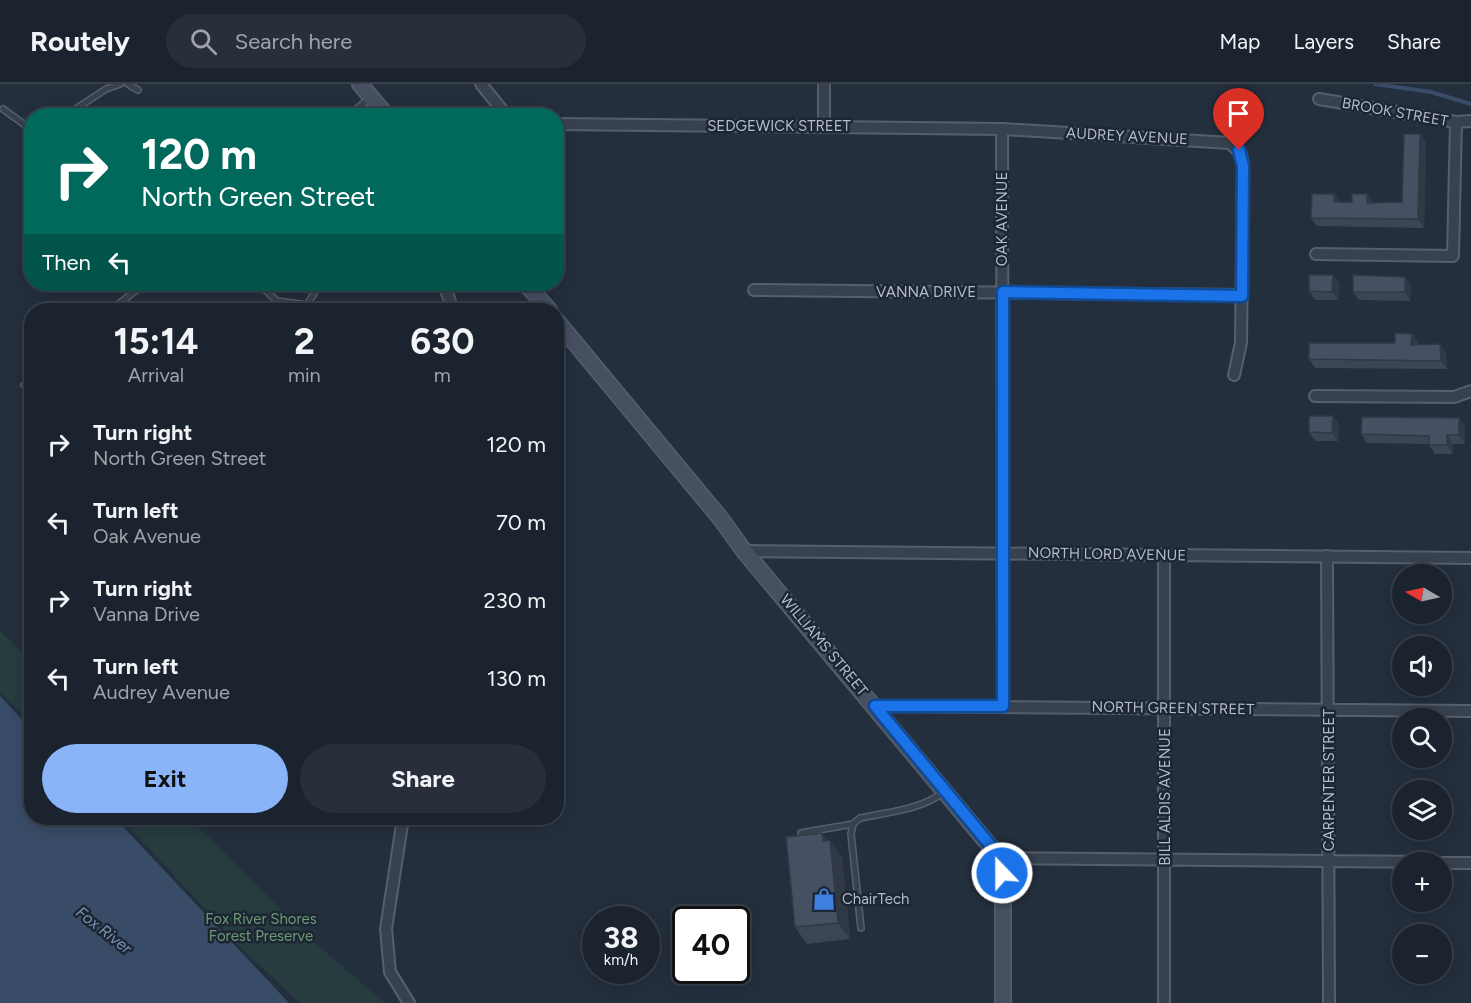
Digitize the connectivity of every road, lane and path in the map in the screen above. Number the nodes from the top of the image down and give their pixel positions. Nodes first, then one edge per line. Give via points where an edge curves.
1 (120, 84) edge
2 (128, 84) edge
3 (360, 84) edge
4 (481, 84) edge
5 (824, 84) edge
6 (138, 90) dead end
7 (371, 97) junction
8 (1319, 99) dead end
9 (77, 108) edge
10 (358, 108) edge
11 (380, 108) edge
12 (500, 108) edge
13 (3, 109) dead end
14 (1471, 121) edge
15 (1456, 123) junction
16 (24, 124) edge
17 (564, 124) edge
18 (824, 126) junction
19 (1002, 129) junction
20 (1316, 254) dead end
21 (754, 290) dead end
22 (135, 291) edge
23 (266, 291) edge
24 (532, 291) edge
25 (1003, 292) junction
26 (1242, 296) junction
27 (120, 303) edge
28 (284, 303) edge
29 (543, 303) edge
30 (564, 330) edge
31 (1234, 375) dead end
32 (1471, 392) edge
33 (1316, 396) dead end
34 (744, 551) junction
35 (1003, 553) junction
36 (1164, 554) junction
37 (1327, 556) junction
38 (1471, 558) edge
39 (875, 706) junction
40 (1003, 706) junction
41 (1165, 708) junction
42 (1329, 710) junction
43 (1471, 711) edge
44 (946, 791) junction
45 (853, 824) junction
46 (402, 825) edge
47 (801, 833) edge
48 (999, 858) junction
49 (1165, 860) junction
50 (1329, 861) junction
51 (1392, 862) edge
52 (1452, 863) edge
53 (1471, 863) edge
54 (861, 928) dead end
55 (409, 1003) edge
56 (1003, 1003) edge
57 (1164, 1003) edge
58 (1329, 1003) edge

1 - 9 lane
2 - 6 lane
3 - 7 street
4 - 12 street
5 - 18 street
7 - 10 lane
7 - 11 street
8 - 15 street, BROOK STREET
13 - 16 lane
14 - 15 street, BROOK STREET
15 - 20 street via 1454,256
17 - 18 street, SEDGEWICK STREET
18 - 19 street, SEDGEWICK STREET
19 - 25 street, OAK AVENUE
19 - 26 street, AUDREY AVENUE via 1215,140 1234,145 1243,161
21 - 25 street, VANNA DRIVE
22 - 27 lane
23 - 28 lane
24 - 29 street
25 - 26 street, VANNA DRIVE
25 - 35 street, OAK AVENUE
26 - 31 street, AUDREY AVENUE via 1241,344
30 - 34 street, WILLIAMS STREET via 722,519
32 - 33 street via 1443,397
34 - 35 street, NORTH LORD AVENUE
34 - 39 street, WILLIAMS STREET
35 - 36 street, NORTH LORD AVENUE
35 - 40 street, OAK AVENUE
36 - 37 street, NORTH LORD AVENUE
36 - 41 street, BILL ALDIS AVENUE
37 - 38 street, NORTH LORD AVENUE
37 - 42 street, CARPENTER STREET
39 - 40 street, NORTH GREEN STREET
39 - 44 street, WILLIAMS STREET
40 - 41 street, NORTH GREEN STREET
41 - 42 street, NORTH GREEN STREET
41 - 49 street, BILL ALDIS AVENUE
42 - 43 street, NORTH GREEN STREET
42 - 50 street, CARPENTER STREET
44 - 45 lane via 925,804 860,818
44 - 48 street, WILLIAMS STREET
45 - 47 lane
45 - 54 lane
46 - 55 street via 386,929 390,972
48 - 49 street
48 - 56 street, WILLIAMS STREET via 1004,889
49 - 50 street
49 - 57 street, BILL ALDIS AVENUE
50 - 51 street
50 - 58 street, CARPENTER STREET
52 - 53 street

